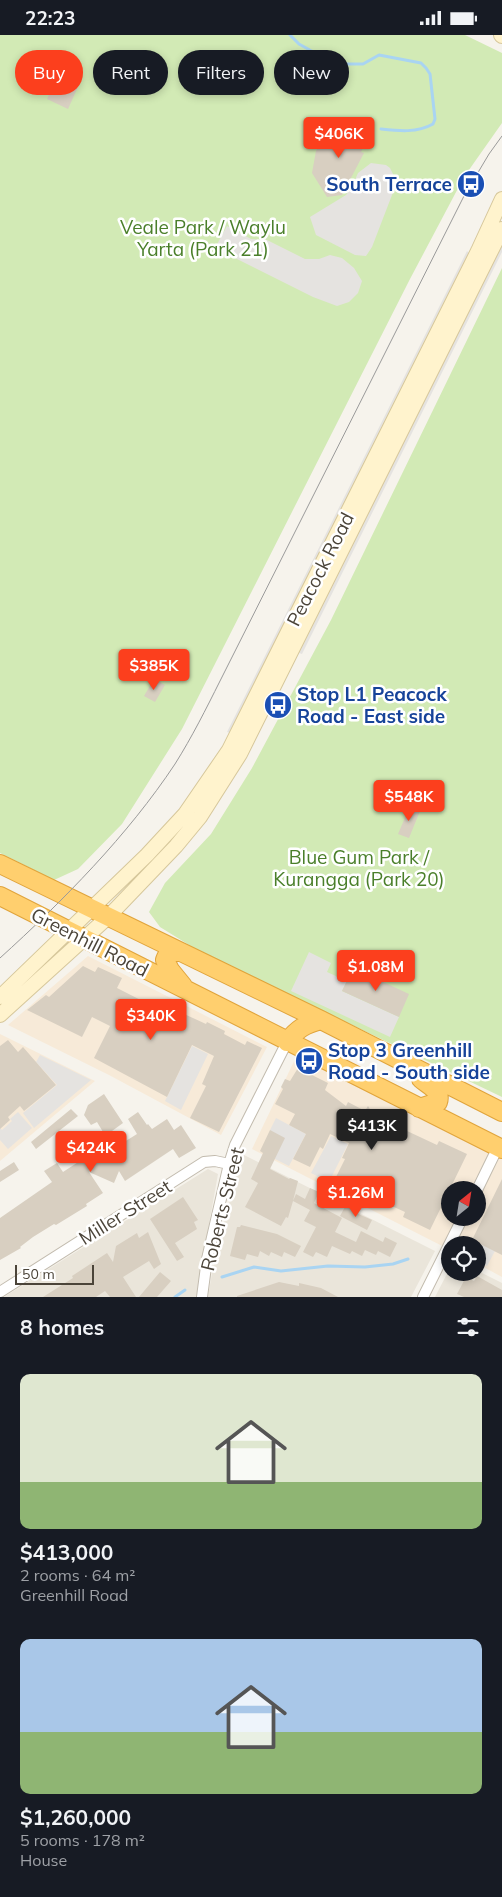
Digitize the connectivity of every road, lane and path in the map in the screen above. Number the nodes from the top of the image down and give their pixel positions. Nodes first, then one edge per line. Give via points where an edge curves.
1 (502, 199) edge
2 (502, 229) edge
3 (426, 370) junction
4 (0, 864) edge
5 (0, 896) edge
6 (92, 908) junction
7 (108, 917) junction
8 (77, 935) junction
9 (180, 952) junction
10 (186, 991) junction
11 (0, 997) edge
12 (0, 1015) edge
13 (321, 1020) junction
14 (287, 1042) junction
15 (418, 1069) junction
16 (419, 1108) junction
17 (502, 1112) edge
18 (500, 1148) edge
19 (229, 1164) junction
20 (482, 1181) edge
21 (458, 1226) edge
22 (0, 1292) edge
23 (202, 1297) edge
24 (423, 1297) edge

1 - 3 main road, Peacock Road
2 - 3 main road, Peacock Road
3 - 6 main road, Peacock Road via 229,750 185,813
3 - 7 main road, Peacock Road via 236,762 182,839
4 - 6 highway, Greenhill Road
5 - 8 highway, Greenhill Road
6 - 7 highway, Greenhill Road
6 - 8 main road, Peacock Road
7 - 8 main road, Peacock Road
7 - 9 highway, Greenhill Road
8 - 10 highway, Greenhill Road
8 - 11 main road
8 - 12 main road
9 - 10 highway via 170,952 165,960
9 - 13 highway, Greenhill Road
10 - 14 highway, Greenhill Road
13 - 14 highway via 297,1030
13 - 15 highway, Greenhill Road
14 - 16 highway, Greenhill Road
14 - 19 street, Roberts Street via 235,1145
15 - 16 highway via 418,1076 440,1097 438,1102
15 - 17 highway, Greenhill Road
16 - 18 highway, Greenhill Road
18 - 20 street
19 - 22 street, Miller Street via 204,1162
19 - 23 street, Roberts Street
21 - 24 street

